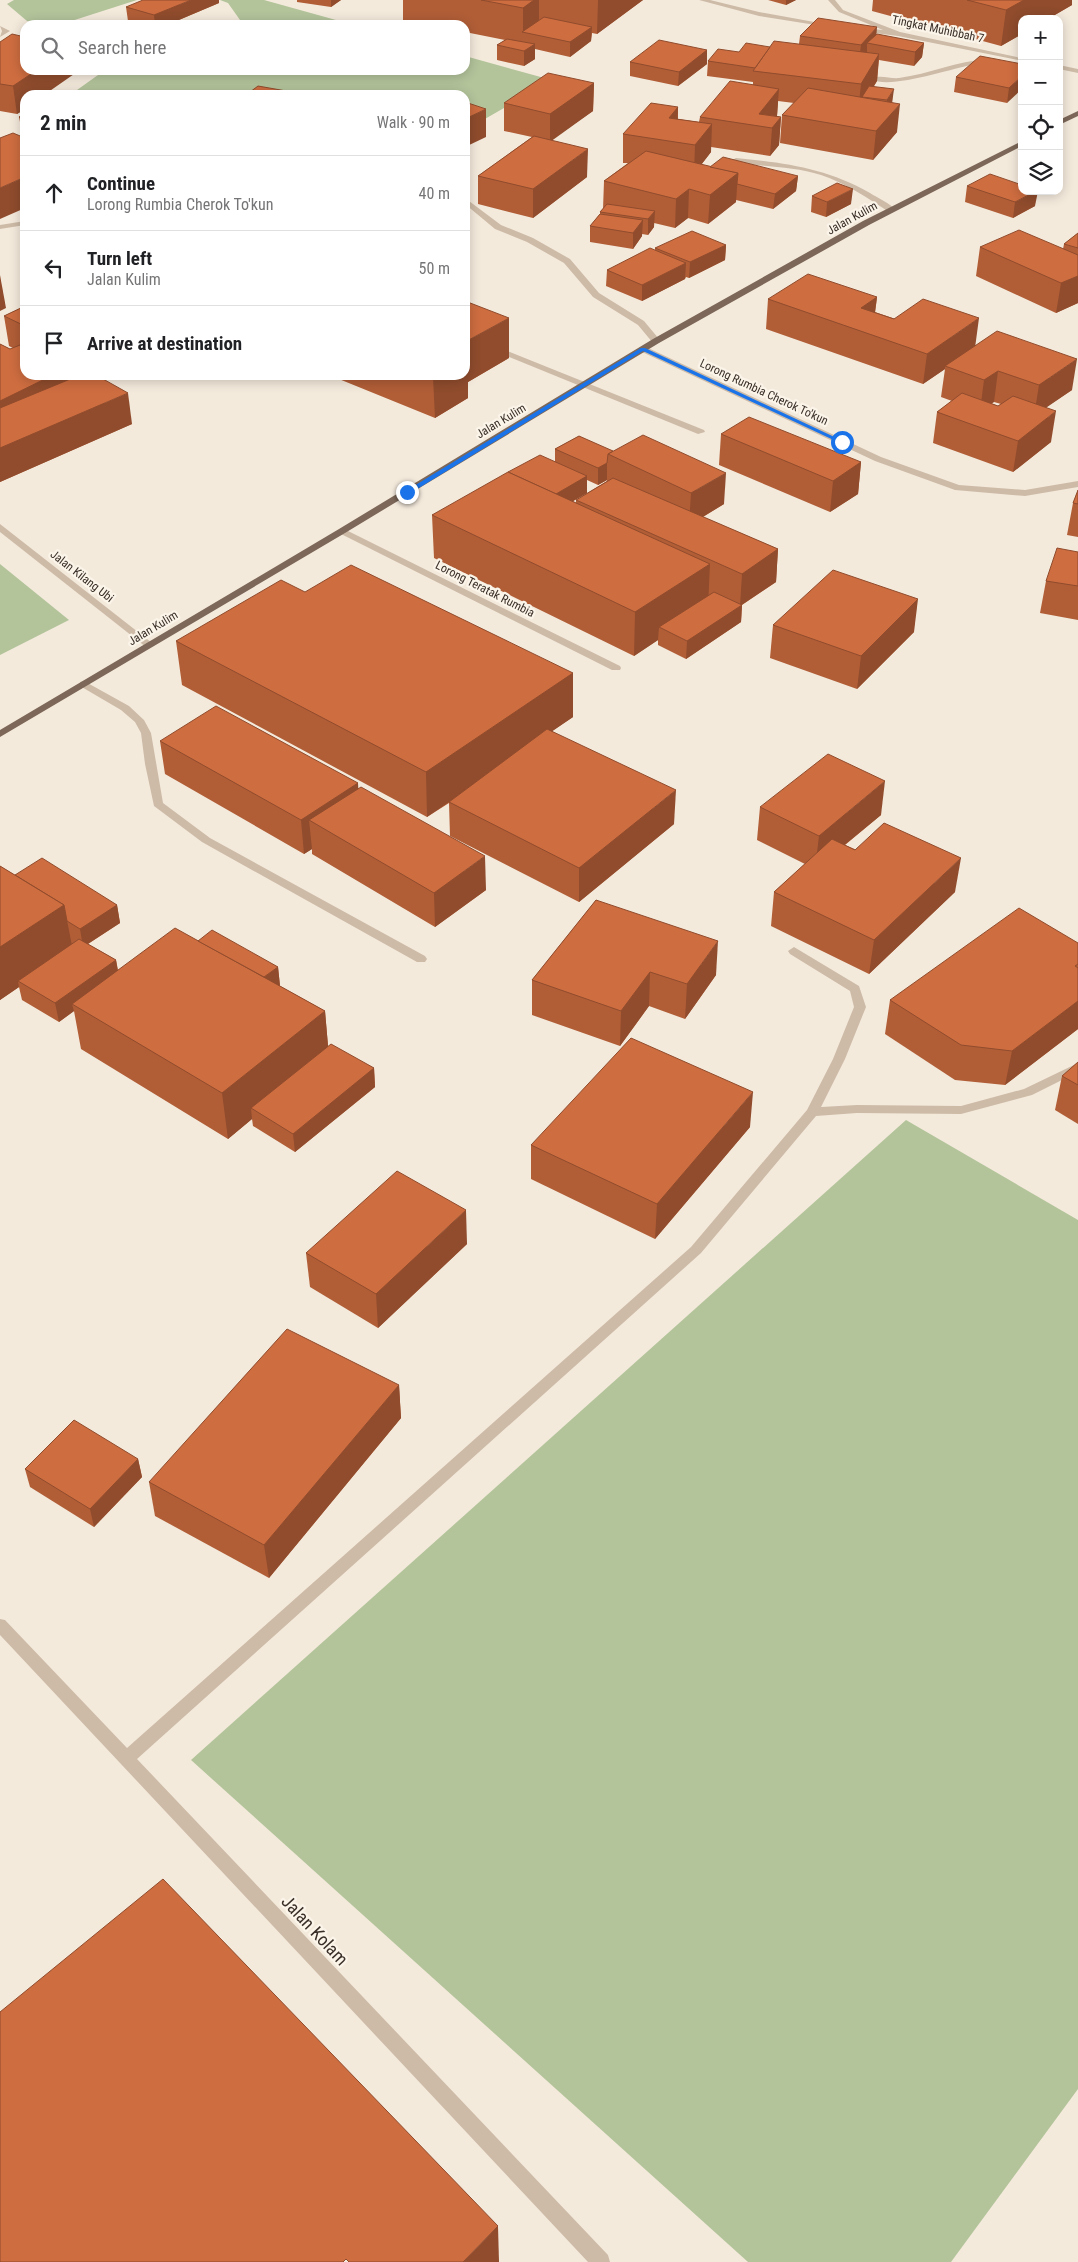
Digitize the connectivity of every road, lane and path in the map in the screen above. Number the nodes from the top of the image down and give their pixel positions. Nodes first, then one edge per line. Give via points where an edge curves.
1 (702, 0) edge
2 (831, 0) edge
3 (834, 26) edge
4 (0, 28) edge
5 (853, 29) edge
6 (898, 34) junction
7 (0, 35) edge
8 (1018, 58) edge
9 (1018, 58) edge
10 (1063, 68) edge
11 (1078, 71) edge
12 (875, 79) edge
13 (1078, 113) edge
14 (1063, 121) edge
15 (1018, 145) edge
16 (736, 160) edge
17 (470, 204) edge
18 (892, 210) junction
19 (20, 224) edge
20 (0, 227) edge
21 (470, 338) edge
22 (656, 341) junction
23 (643, 349) junction
24 (584, 385) junction
25 (702, 432) dead end
26 (1078, 484) edge
27 (0, 527) edge
28 (342, 531) junction
29 (149, 645) junction
30 (616, 668) dead end
31 (84, 684) junction
32 (0, 734) edge
33 (794, 951) dead end
34 (421, 959) dead end
35 (1078, 1067) edge
36 (812, 1112) junction
37 (0, 1625) edge
38 (126, 1759) junction
39 (601, 2262) edge

1 - 3 street via 759,14
2 - 6 street, Tingkat Muhibbah 7 via 841,11
4 - 7 street via 7,31
5 - 6 street
6 - 8 street, Tingkat Muhibbah 7
9 - 12 street, Tingkat Muhibbah 7 via 974,62 898,80
10 - 11 street
13 - 14 main road
15 - 18 main road, Jalan Kulim
16 - 18 street via 824,174
17 - 22 street via 498,227 567,261 596,295 640,323
18 - 22 main road, Jalan Kulim
19 - 20 street
21 - 24 street
22 - 23 main road, Jalan Kulim
23 - 24 main road, Jalan Kulim
23 - 26 street, Lorong Rumbia Cherok To'kun via 878,459 958,488 1025,493
24 - 25 street
24 - 28 main road, Jalan Kulim
27 - 29 street, Jalan Kilang Ubi
28 - 29 main road, Jalan Kulim
28 - 30 street, Lorong Teratak Rumbia
29 - 31 main road, Jalan Kulim
31 - 32 main road, Jalan Kulim
31 - 34 street via 140,720 146,733 158,804 206,840
33 - 36 street via 855,989 860,1007 839,1059
35 - 36 street via 1028,1092 962,1110
36 - 38 street via 696,1250
37 - 38 street, Jalan Kolam
38 - 39 street, Jalan Kolam

